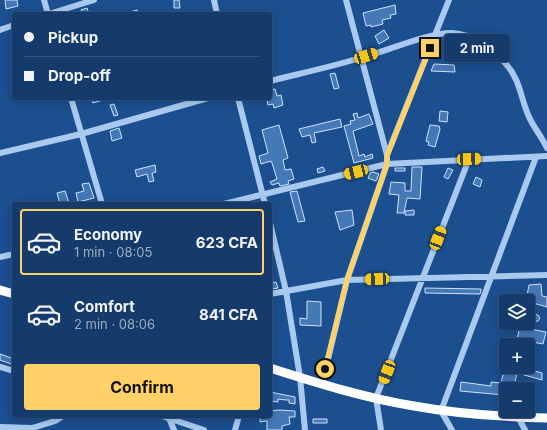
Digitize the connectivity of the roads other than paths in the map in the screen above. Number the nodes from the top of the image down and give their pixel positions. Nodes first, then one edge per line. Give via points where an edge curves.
1 (44, 0) edge
2 (94, 0) edge
3 (214, 0) edge
4 (346, 0) edge
5 (449, 0) edge
6 (47, 12) edge
7 (55, 12) edge
8 (217, 12) edge
9 (12, 26) edge
10 (0, 30) edge
11 (435, 35) junction
12 (360, 58) junction
13 (272, 80) edge
14 (72, 100) edge
15 (201, 100) edge
16 (239, 100) edge
17 (81, 134) junction
18 (546, 144) edge
19 (0, 153) edge
20 (387, 156) junction
21 (547, 156) edge
22 (536, 157) junction
23 (469, 159) junction
24 (387, 164) junction
25 (263, 195) junction
26 (101, 202) edge
27 (233, 202) edge
28 (265, 202) edge
29 (272, 232) edge
30 (12, 254) edge
31 (0, 257) edge
32 (547, 275) edge
33 (492, 276) junction
34 (422, 278) junction
35 (347, 280) junction
36 (0, 290) edge
37 (286, 291) junction
38 (12, 293) edge
39 (272, 294) edge
40 (0, 367) edge
41 (272, 369) edge
42 (12, 370) edge
43 (300, 377) junction
44 (322, 384) junction
45 (376, 398) junction
46 (441, 410) junction
47 (499, 416) edge
48 (60, 418) edge
49 (167, 418) edge
50 (169, 418) edge
51 (238, 418) edge
52 (518, 418) edge
53 (535, 418) edge
54 (547, 418) edge
55 (0, 426) edge
56 (32, 428) junction
57 (23, 430) edge
58 (174, 430) edge
59 (204, 430) edge
60 (235, 430) edge
61 (305, 430) edge
62 (381, 430) edge
63 (452, 430) edge
64 (525, 430) edge

1 - 6 street
2 - 7 street
3 - 8 street
4 - 12 street
5 - 11 street
9 - 10 street
11 - 12 street
11 - 18 street via 461,34 494,52 518,81 529,117
11 - 20 street
12 - 13 street
12 - 20 street
14 - 17 street
15 - 17 street
16 - 25 street
17 - 19 street
17 - 26 street
20 - 24 street
21 - 22 street
22 - 23 street
22 - 33 street
23 - 24 street
23 - 34 street
24 - 25 street
24 - 35 street
25 - 27 street
25 - 28 street
29 - 37 street
30 - 31 street
32 - 33 street
33 - 34 street
33 - 46 street
34 - 35 street
34 - 45 street
35 - 37 street
35 - 44 street
36 - 38 highway
37 - 39 street
37 - 43 street
40 - 42 street
41 - 43 highway
43 - 44 highway
43 - 61 street
44 - 45 highway
45 - 46 highway
45 - 62 street
46 - 47 highway
46 - 63 street
48 - 56 street
49 - 58 street
50 - 59 street
51 - 60 street
52 - 64 street
53 - 54 highway
55 - 56 street
56 - 57 street

